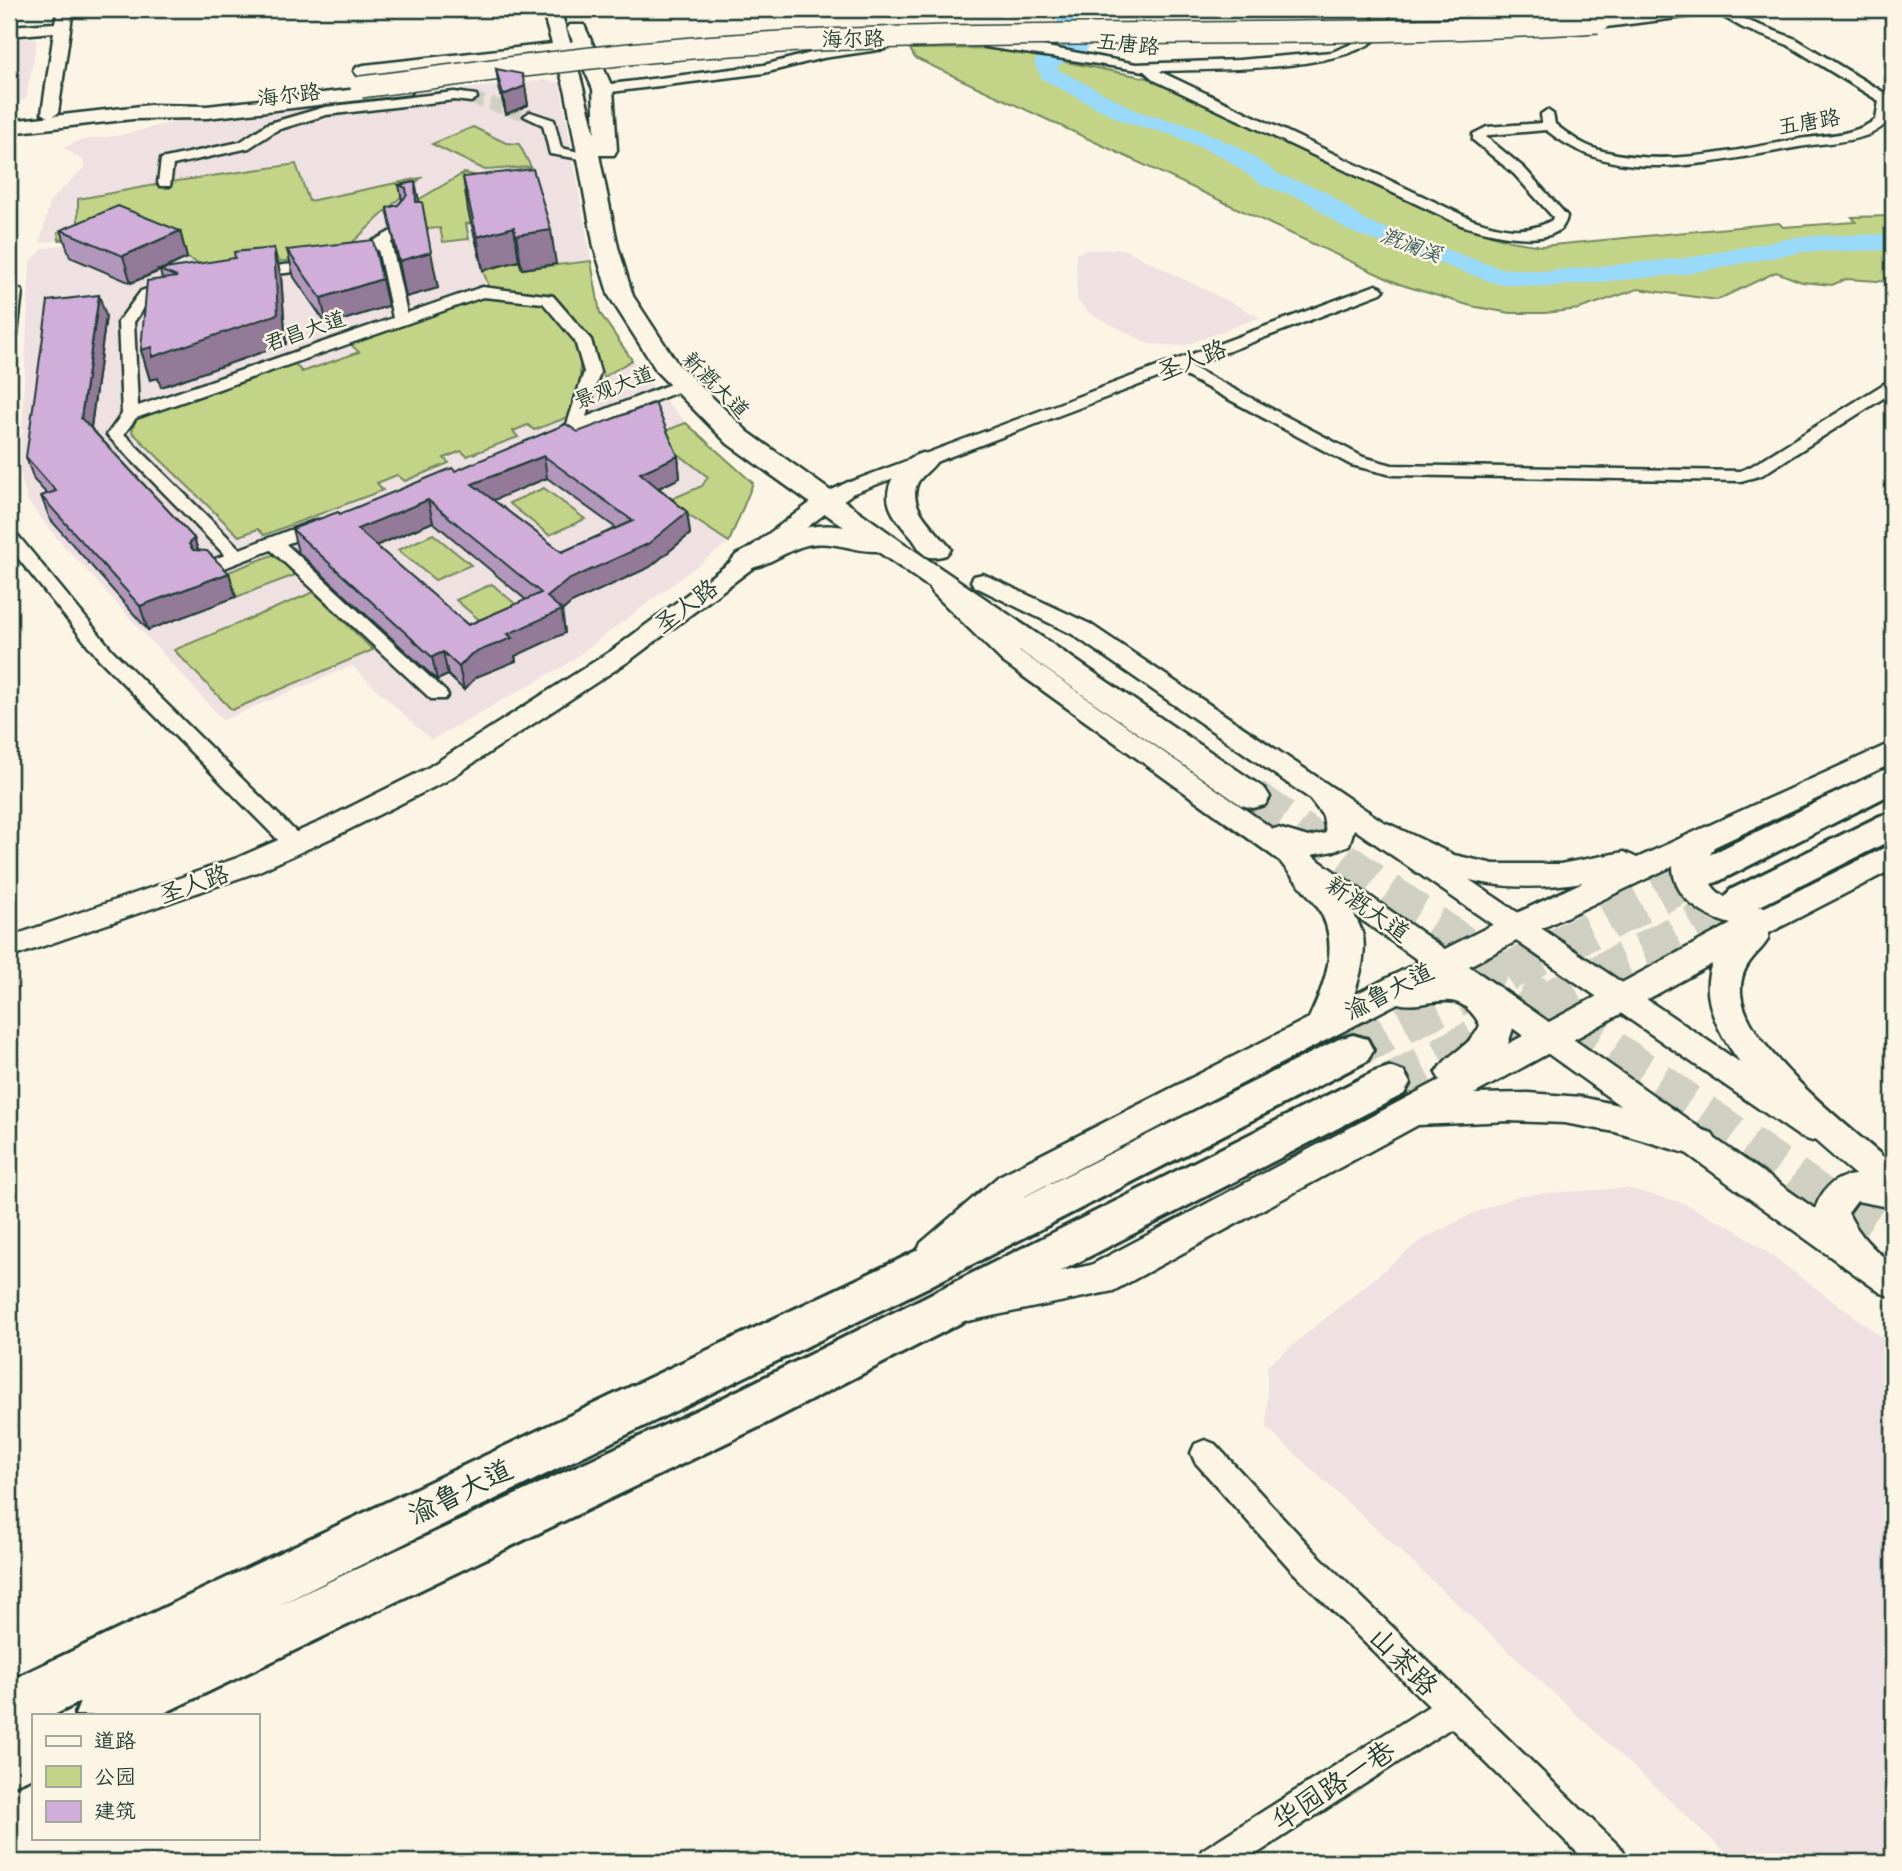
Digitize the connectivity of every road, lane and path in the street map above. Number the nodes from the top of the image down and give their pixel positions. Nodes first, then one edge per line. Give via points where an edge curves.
1 (65, 9) edge
2 (551, 9) edge
3 (567, 9) edge
4 (1642, 9) edge
5 (1701, 9) edge
6 (1716, 9) edge
7 (1384, 11) edge
8 (1593, 18) junction
9 (62, 27) junction
10 (9, 31) edge
11 (582, 64) junction
12 (1147, 68) junction
13 (355, 79) junction
14 (200, 92) dead end
15 (471, 98) tunnel mouth
16 (163, 99) junction
17 (1889, 103) edge
18 (50, 113) junction
19 (126, 113) junction
20 (530, 116) tunnel mouth
21 (9, 117) edge
22 (9, 127) edge
23 (588, 158) junction
24 (165, 183) dead end
25 (406, 227) edge
26 (383, 240) junction
27 (229, 276) edge
28 (190, 281) edge
29 (1376, 290) dead end
30 (14, 291) dead end
31 (401, 320) junction
32 (9, 335) edge
33 (1178, 366) junction
34 (684, 384) junction
35 (1893, 385) edge
36 (586, 392) junction
37 (612, 412) junction
38 (130, 414) junction
39 (574, 427) junction
40 (548, 437) edge
41 (923, 461) junction
42 (837, 495) junction
43 (339, 517) edge
44 (9, 536) edge
45 (274, 542) junction
46 (892, 548) junction
47 (237, 557) junction
48 (930, 559) junction
49 (746, 561) junction
50 (208, 568) edge
51 (983, 581) junction
52 (438, 695) dead end
53 (1893, 751) edge
54 (1893, 779) edge
55 (1314, 787) junction
56 (1893, 824) edge
57 (1252, 826) junction
58 (1378, 831) junction
59 (295, 844) junction
60 (1292, 855) junction
61 (1893, 856) edge
62 (1702, 858) junction
63 (1756, 908) junction
64 (1516, 926) junction
65 (9, 948) edge
66 (1444, 962) junction
67 (1379, 996) junction
68 (1622, 1000) junction
69 (1338, 1037) junction
70 (1550, 1038) junction
71 (1400, 1097) junction
72 (1699, 1143) junction
73 (1888, 1184) edge
74 (1885, 1277) edge
75 (1205, 1453) dead end
76 (9, 1709) edge
77 (1452, 1709) junction
78 (105, 1714) edge
79 (32, 1748) edge
80 (9, 1760) edge
81 (1214, 1862) edge
82 (1611, 1862) edge

1 - 9 street
2 - 11 main road
3 - 11 main road
4 - 8 main road, 海尔路
5 - 8 main road, 海尔路
6 - 17 street, 五唐路 via 1792,43
7 - 12 street, 五唐路 via 1376,33 1334,55
8 - 13 main road, 海尔路, bridge via 1467,31 1374,34 775,42
9 - 10 street
9 - 18 street
11 - 12 street, 五唐路 via 764,69 809,56 877,46 985,43
11 - 13 main road
11 - 19 main road via 207,112
11 - 23 main road, 新溉大道 via 576,93
11 - 42 main road, 新溉大道 via 642,293 689,363
12 - 17 street, 五唐路 via 1466,222 1506,233 1540,232 1559,222 1560,216 1519,171 1478,137 1487,131 1548,119 1573,143 1595,152 1634,160 1684,162 1866,130 1884,118
13 - 16 main road, 海尔路
13 - 19 main road, 海尔路
14 - 16 main road
15 - 24 street via 325,111 272,127 244,145 166,162
16 - 18 main road, 海尔路
18 - 21 main road, 海尔路
19 - 22 main road, 海尔路
20 - 23 street via 549,123 555,150
23 - 34 main road, 新溉大道 via 621,296 667,368
25 - 26 street
26 - 27 street via 346,262
26 - 31 street
28 - 38 street via 146,294 126,322
29 - 33 street, 圣人路
30 - 32 street
31 - 36 street, 君昌大道 via 482,292 548,299 583,340 592,372
31 - 38 street, 君昌大道
33 - 35 street via 1357,461 1392,470 1741,476
33 - 41 street, 圣人路
34 - 37 street, 景观大道
34 - 42 main road, 新溉大道 via 738,438
36 - 37 street
36 - 39 street, 君昌大道
37 - 39 street, 景观大道
38 - 47 street via 115,435
39 - 40 street, 景观大道
41 - 42 street, 圣人路
41 - 48 main road via 906,478 899,496
42 - 46 main road, 新溉大道
42 - 48 main road, 新溉大道
42 - 49 street, 圣人路
43 - 45 street
44 - 59 street via 106,655
45 - 47 street
45 - 52 street
46 - 48 main road, 新溉大道
46 - 49 main road via 858,537 813,533 790,538
47 - 50 street
48 - 51 main road, 新溉大道
48 - 51 main road, 新溉大道 via 1263,790
48 - 57 street, 新溉大道 via 1012,657
49 - 59 street, 圣人路 via 620,656 436,775
51 - 55 street, 新溉大道 via 1081,629
53 - 62 main road, 渝鲁大道
54 - 62 highway, 渝鲁大道
55 - 57 street via 1337,813 1342,827 1339,838 1310,847
55 - 58 street, 新溉大道
56 - 63 highway, 渝鲁大道
57 - 60 street, 新溉大道
58 - 62 main road via 1453,866 1503,876 1532,877
58 - 64 street, 新溉大道
59 - 65 street, 圣人路
60 - 66 street, 新溉大道
60 - 69 main road via 1343,920 1349,953
61 - 63 main road, 渝鲁大道
62 - 63 main road via 1689,865 1696,889 1743,916
62 - 64 main road, 渝鲁大道
63 - 68 main road, 渝鲁大道
63 - 73 main road via 1723,983 1732,1023 1765,1069
64 - 66 main road, 渝鲁大道
64 - 68 street, 新溉大道
66 - 67 main road, 渝鲁大道
66 - 70 street, 新溉大道
67 - 69 main road, 渝鲁大道
67 - 71 main road via 1453,988 1490,1008 1497,1025 1491,1042
68 - 70 main road, 渝鲁大道
68 - 73 street, 新溉大道
69 - 76 highway, 渝鲁大道 via 912,1274
70 - 71 main road, 渝鲁大道
70 - 72 street, 新溉大道
71 - 72 main road via 1566,1109 1628,1121
71 - 78 highway, 渝鲁大道 via 942,1310 740,1413
72 - 74 street, 新溉大道
73 - 74 street via 1845,1190 1834,1199 1830,1213 1841,1233
75 - 77 street, 山茶路 via 1304,1562
77 - 81 street, 华园路一巷
77 - 82 street, 山茶路
79 - 80 highway

